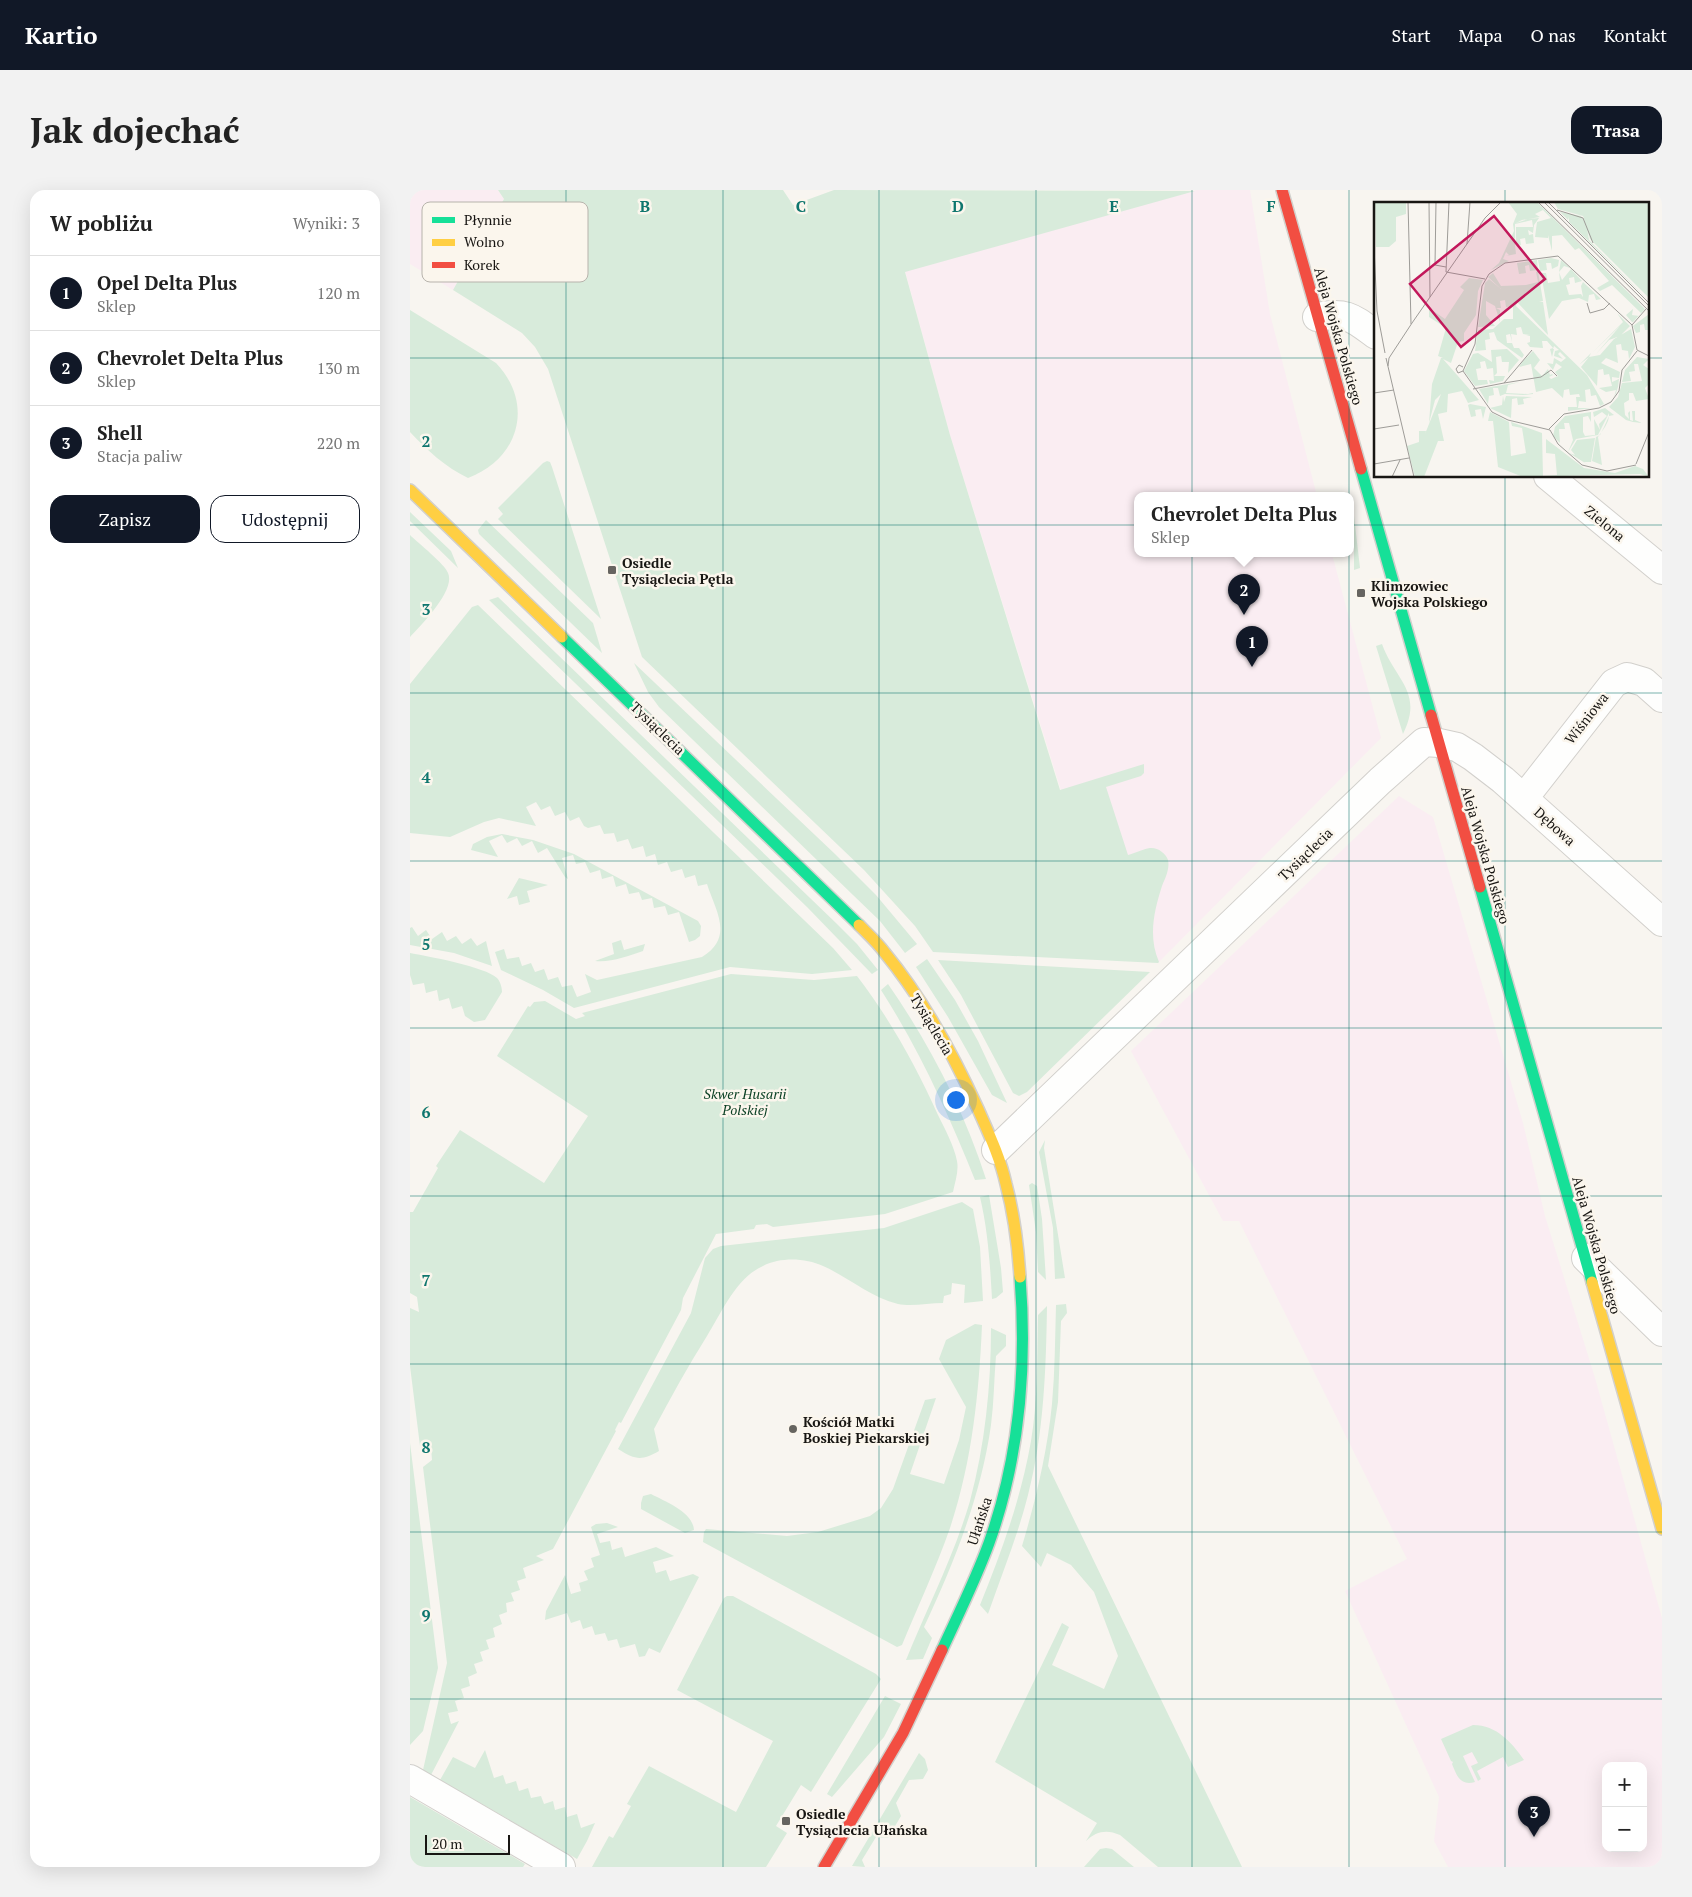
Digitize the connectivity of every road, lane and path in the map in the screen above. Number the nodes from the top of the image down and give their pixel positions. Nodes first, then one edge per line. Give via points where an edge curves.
1 (1282, 190) edge
2 (1318, 317) junction
3 (1374, 334) edge
4 (1550, 478) edge
5 (410, 490) edge
6 (1662, 570) edge
7 (1662, 698) edge
8 (1439, 743) junction
9 (1524, 798) junction
10 (1662, 922) edge
11 (996, 1150) junction
12 (1586, 1258) junction
13 (1662, 1332) edge
14 (1662, 1529) edge
15 (410, 1780) edge
16 (561, 1867) edge
17 (824, 1867) edge

1 - 2 street, Aleja Wojska Polskiego
2 - 3 street via 1333,314 1349,317
2 - 8 street, Aleja Wojska Polskiego
4 - 6 street, Zielona
5 - 11 street, Tysiąclecia via 886,952 945,1045
7 - 9 street, Wiśniowa via 1644,682 1627,677 1614,683
8 - 9 street, Dębowa via 1465,751
8 - 11 street, Tysiąclecia via 1424,742 1414,749
8 - 12 street, Aleja Wojska Polskiego
9 - 10 street, Dębowa
11 - 17 street, Ułańska via 1017,1239 1022,1302 1020,1400 1005,1487 989,1543 919,1701
12 - 13 street
12 - 14 street, Aleja Wojska Polskiego
15 - 16 street

